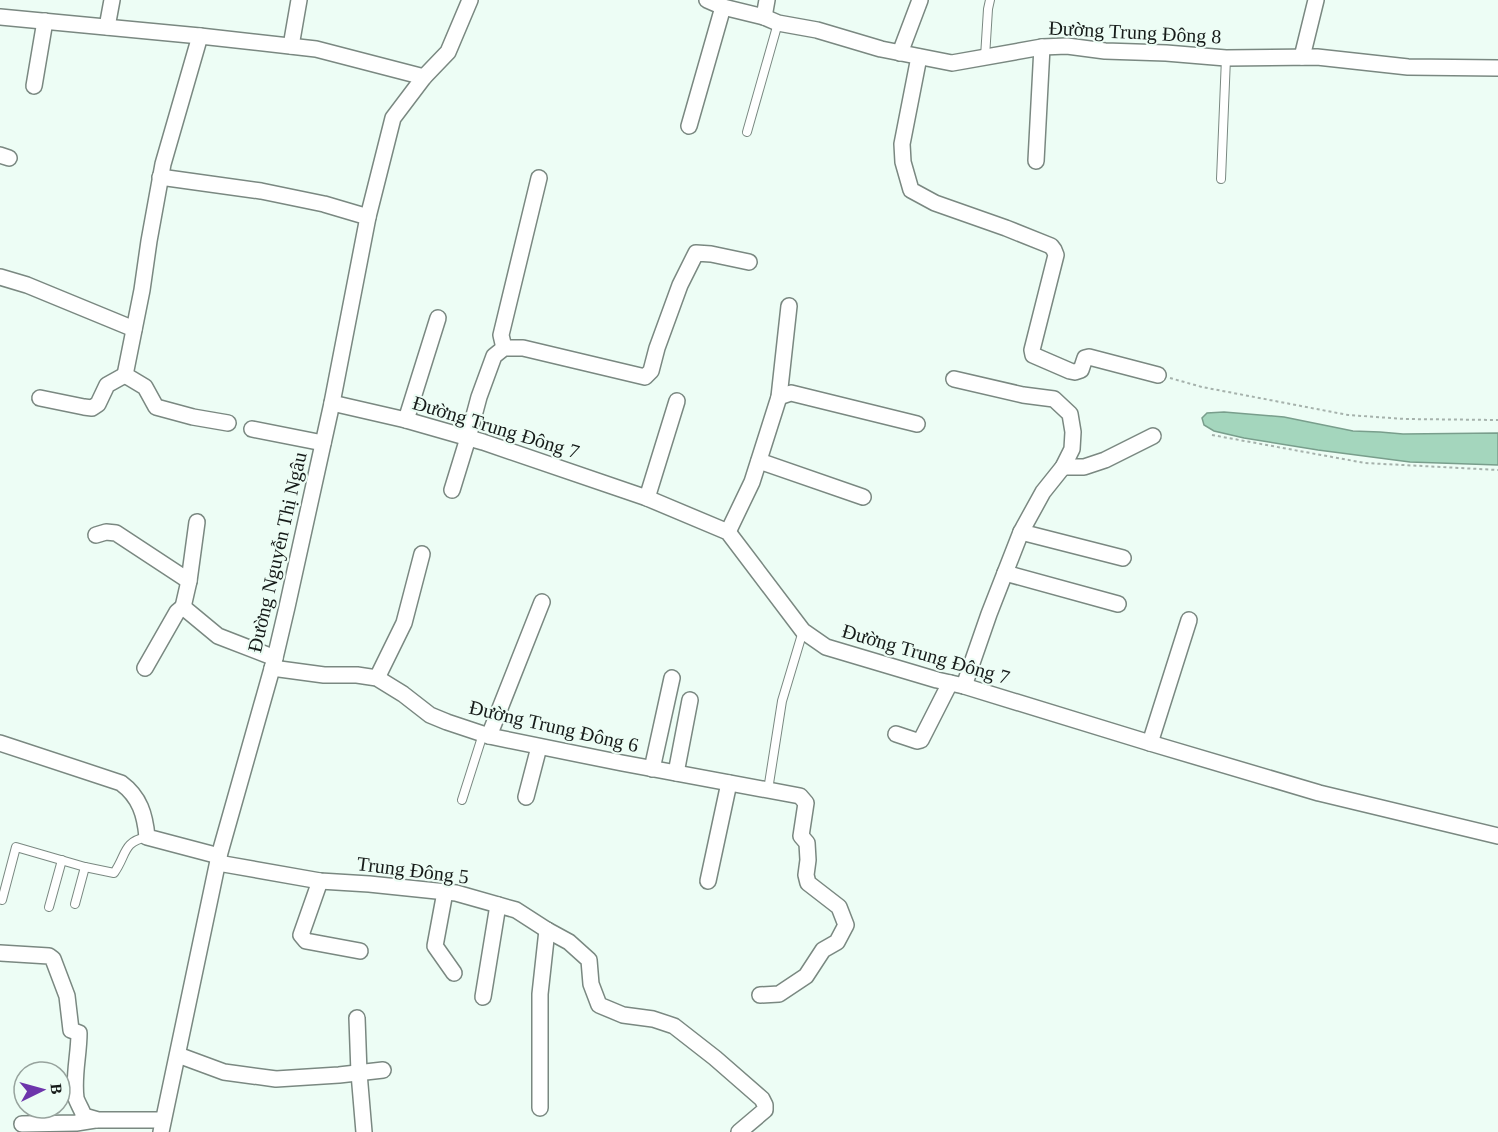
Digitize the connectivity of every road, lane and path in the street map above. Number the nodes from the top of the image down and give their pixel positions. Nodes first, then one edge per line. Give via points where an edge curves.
1 (112, 0) edge
2 (299, 0) edge
3 (470, 0) edge
4 (707, 0) edge
5 (767, 0) edge
6 (920, 0) edge
7 (990, 0) edge
8 (1316, 0) edge
9 (723, 7) junction
10 (0, 17) edge
11 (771, 20) junction
12 (45, 21) junction
13 (107, 27) junction
14 (200, 36) junction
15 (291, 46) junction
16 (1042, 47) junction
17 (900, 53) junction
18 (919, 57) junction
19 (985, 57) junction
20 (1302, 57) junction
21 (1226, 58) junction
22 (1498, 68) edge
23 (424, 77) junction
24 (34, 86) dead end
25 (689, 126) dead end
26 (747, 132) dead end
27 (1036, 161) dead end
28 (160, 177) junction
29 (539, 178) dead end
30 (1221, 179) dead end
31 (368, 217) junction
32 (749, 262) dead end
33 (0, 277) edge
34 (789, 306) dead end
35 (438, 318) dead end
36 (134, 329) junction
37 (504, 348) junction
38 (125, 375) junction
39 (1158, 375) joint
40 (954, 379) dead end
41 (779, 396) junction
42 (40, 398) dead end
43 (677, 401) dead end
44 (332, 403) junction
45 (406, 420) junction
46 (1498, 420) edge
47 (228, 423) dead end
48 (917, 424) dead end
49 (252, 429) dead end
50 (1212, 435) dead end
51 (1153, 436) dead end
52 (468, 438) junction
53 (323, 443) junction
54 (759, 460) junction
55 (1063, 467) junction
56 (1498, 470) edge
57 (452, 490) dead end
58 (863, 497) dead end
59 (647, 498) junction
60 (197, 522) dead end
61 (728, 532) junction
62 (1021, 532) junction
63 (96, 535) dead end
64 (422, 554) dead end
65 (1123, 558) dead end
66 (1005, 573) junction
67 (189, 581) junction
68 (542, 602) dead end
69 (1118, 604) dead end
70 (183, 607) junction
71 (1189, 620) dead end
72 (803, 631) junction
73 (273, 663) junction
74 (145, 668) dead end
75 (377, 678) junction
76 (672, 678) dead end
77 (957, 685) junction
78 (690, 700) dead end
79 (896, 734) dead end
80 (486, 735) junction
81 (0, 743) edge
82 (1150, 744) junction
83 (539, 747) junction
84 (652, 769) junction
85 (676, 773) junction
86 (729, 783) junction
87 (768, 790) junction
88 (526, 797) dead end
89 (462, 800) dead end
90 (1498, 836) edge
91 (147, 837) junction
92 (219, 859) junction
93 (62, 860) junction
94 (85, 867) junction
95 (320, 881) junction
96 (708, 881) dead end
97 (445, 892) junction
98 (2, 900) dead end
99 (75, 904) dead end
100 (498, 905) junction
101 (49, 907) dead end
102 (547, 930) junction
103 (360, 951) dead end
104 (0, 953) edge
105 (454, 973) dead end
106 (760, 995) dead end
107 (483, 997) dead end
108 (357, 1018) dead end
109 (178, 1055) junction
110 (383, 1070) dead end
111 (359, 1073) junction
112 (540, 1108) dead end
113 (98, 1120) junction
114 (22, 1124) dead end
115 (162, 1126) edge
116 (71, 1128) edge
117 (364, 1132) edge
118 (739, 1132) edge

1 - 13 street
2 - 15 street
3 - 23 street, Đường Nguyễn Thị Ngâu via 448,52
4 - 9 street, Đường Trung Đông 8
5 - 11 street
6 - 17 street
7 - 19 lane
8 - 20 street
9 - 11 street, Đường Trung Đông 8
9 - 25 street
10 - 12 street
11 - 17 street, Đường Trung Đông 8
11 - 26 lane
12 - 13 street
12 - 24 street
13 - 14 street
14 - 15 street
14 - 28 street
15 - 23 street
16 - 19 street, Đường Trung Đông 8
16 - 21 street, Đường Trung Đông 8
16 - 27 street
17 - 18 street, Đường Trung Đông 8
18 - 19 street, Đường Trung Đông 8 via 952,63
18 - 39 street via 902,144 911,190 1050,246 1056,255 1033,355 1075,372 1081,370 1089,357
20 - 21 street, Đường Trung Đông 8
20 - 22 street, Đường Trung Đông 8 via 1408,67
21 - 30 lane
23 - 31 street, Đường Nguyễn Thị Ngâu via 393,118
28 - 31 street via 261,191
28 - 36 street
29 - 37 street via 501,335
31 - 44 street, Đường Nguyễn Thị Ngâu
32 - 37 street via 696,253 680,285 651,371 645,377 523,348
33 - 36 street
34 - 41 street
35 - 45 street
36 - 38 street
37 - 52 street via 494,356
38 - 42 street via 107,385 92,408
38 - 47 street via 145,387 156,406
39 - 46 path via 1348,415
40 - 55 street via 1023,396 1054,399 1070,414 1073,432 1072,449
41 - 48 street via 791,393
41 - 54 street
43 - 59 street
44 - 45 street, Đường Trung Đông 7
44 - 53 street, Đường Nguyễn Thị Ngâu
45 - 52 street, Đường Trung Đông 7
49 - 53 street
50 - 56 path via 1365,463
51 - 55 street via 1105,460 1084,467
52 - 57 street
52 - 59 street, Đường Trung Đông 7
53 - 73 street, Đường Nguyễn Thị Ngâu
54 - 58 street
54 - 61 street
55 - 62 street via 1043,492
59 - 61 street, Đường Trung Đông 7
60 - 67 street
61 - 72 street, Đường Trung Đông 7
62 - 65 street
62 - 66 street
63 - 67 street via 116,533
64 - 75 street via 404,623
66 - 69 street
66 - 77 street
67 - 70 street
68 - 80 street
70 - 73 street, Đường Trung Đông 6 via 218,636
70 - 74 street
71 - 82 street
72 - 77 street, Đường Trung Đông 7 via 826,647
72 - 87 lane via 782,701
73 - 75 street, Đường Trung Đông 6 via 324,675
73 - 92 street, Đường Nguyễn Thị Ngâu
75 - 80 street, Đường Trung Đông 6 via 430,715
76 - 84 street
77 - 79 street via 921,740
77 - 82 street, Đường Trung Đông 7
78 - 85 street
80 - 83 street, Đường Trung Đông 6
80 - 89 lane
81 - 91 street via 121,783 137,801 145,818
82 - 90 street, Đường Trung Đông 7 via 1319,793
83 - 84 street, Đường Trung Đông 6
83 - 88 street
84 - 85 street, Đường Trung Đông 6
85 - 86 street, Đường Trung Đông 6
86 - 87 street, Đường Trung Đông 6
86 - 96 street
87 - 106 street, Đường Trung Đông 6 via 800,796 806,803 801,836 807,843 808,883 839,907 846,925 837,942 823,950 806,976 779,994
91 - 92 street, Trung Đông 5
91 - 94 lane via 135,839 114,873
92 - 95 street, Trung Đông 5
92 - 109 street, Đường Nguyễn Thị Ngâu
93 - 94 lane
93 - 98 lane via 16,847
93 - 101 lane
94 - 99 lane
95 - 97 street, Trung Đông 5
95 - 103 street via 302,935 306,941
97 - 100 street, Trung Đông 5
97 - 105 street via 435,946
100 - 102 street, Trung Đông 5 via 516,910
100 - 107 street
102 - 112 street via 540,994
102 - 118 street, Trung Đông 5 via 569,942 589,960 591,984 599,1005 623,1015 674,1026 762,1099 765,1110
104 - 113 street via 53,958 68,996 71,1029 79,1033 76,1099 84,1116
108 - 111 street
109 - 111 street via 224,1072 276,1079
109 - 115 street, Đường Nguyễn Thị Ngâu
110 - 111 street
111 - 117 street
113 - 115 street
113 - 116 street
114 - 116 street

